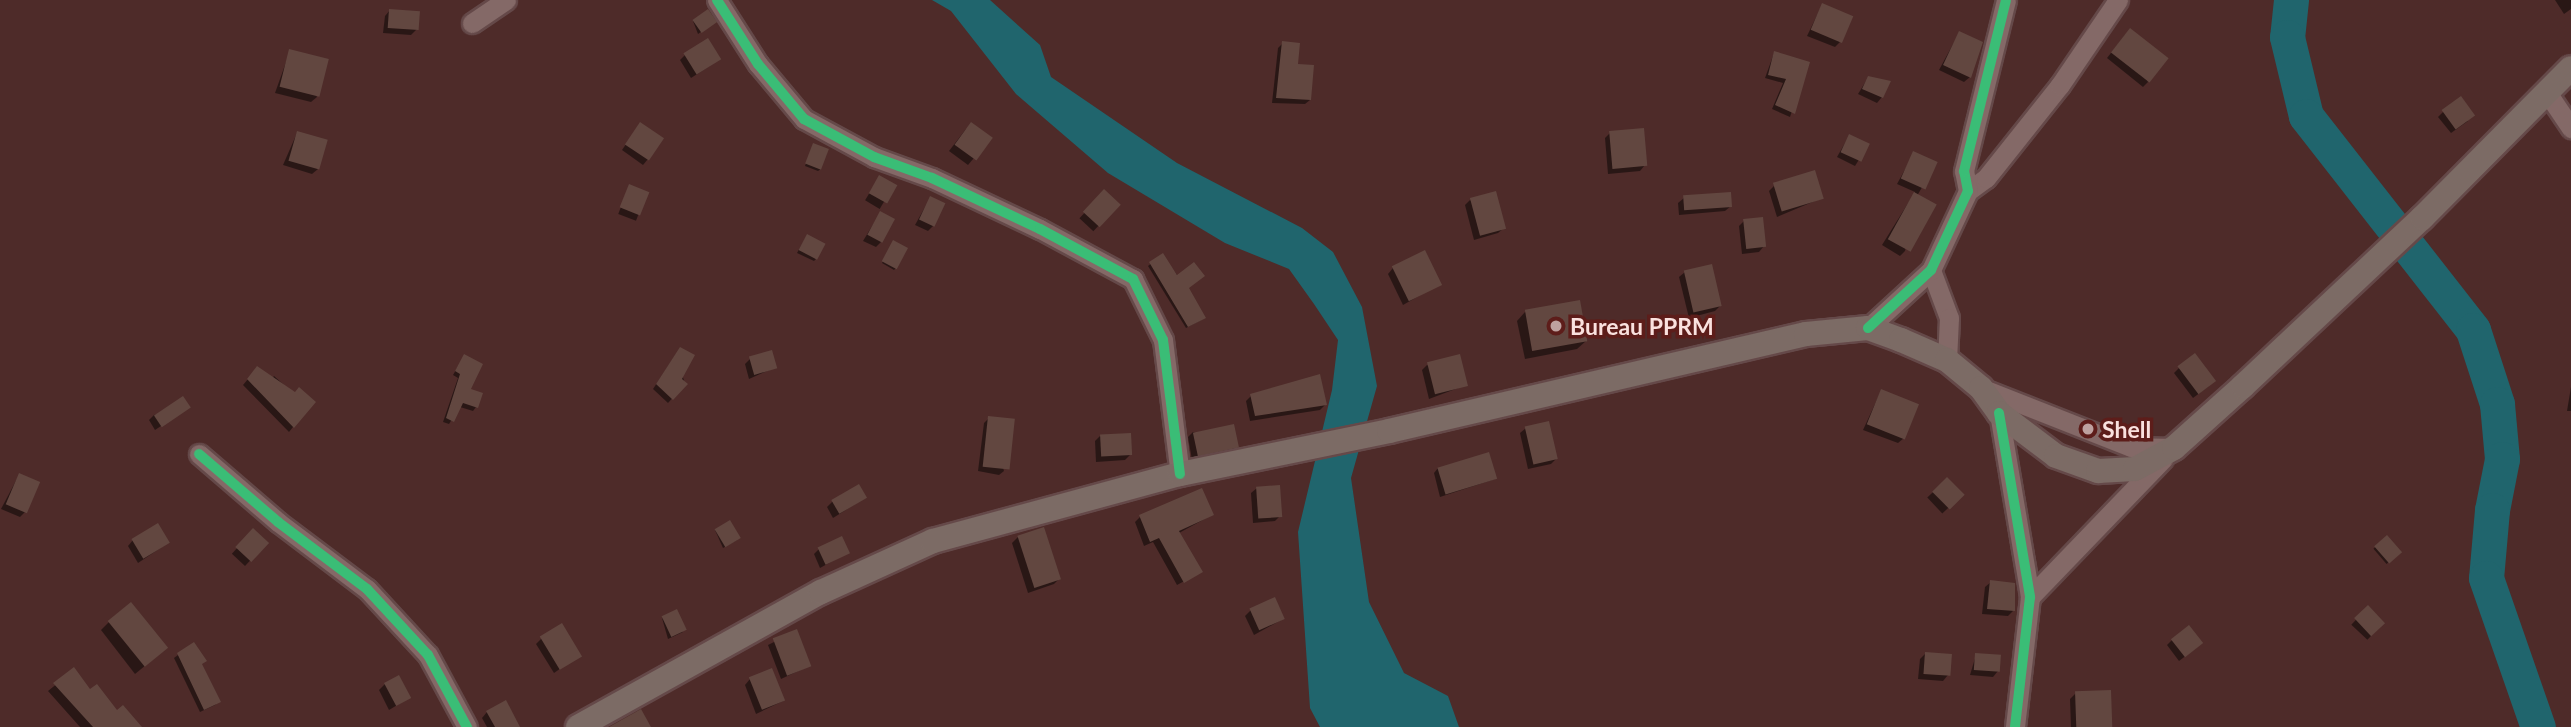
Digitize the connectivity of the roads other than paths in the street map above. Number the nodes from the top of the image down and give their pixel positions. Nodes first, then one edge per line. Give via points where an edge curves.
1 (506, 0) edge
2 (717, 0) edge
3 (2006, 0) edge
4 (2118, 0) edge
5 (472, 23) dead end
6 (2571, 68) edge
7 (2546, 91) junction
8 (2571, 128) edge
9 (1968, 191) junction
10 (1931, 271) junction
11 (1868, 328) junction
12 (1947, 360) junction
13 (1981, 388) junction
14 (1999, 413) junction
15 (2174, 448) junction
16 (199, 454) dead end
17 (1180, 474) junction
18 (2030, 597) junction
19 (467, 727) edge
20 (578, 727) edge
21 (2015, 727) edge

1 - 5 street
2 - 17 street via 758,64 804,119 874,157 932,178 1040,229 1133,279 1163,340
3 - 9 street via 1964,171
4 - 9 street via 2060,85 1986,178
6 - 7 main road
7 - 8 street
7 - 15 main road via 2422,218
9 - 10 street
10 - 11 street
10 - 12 street via 1949,318
11 - 12 main road
11 - 17 main road via 1806,334 1389,431
12 - 13 main road
13 - 14 main road
13 - 15 street via 2131,447
14 - 15 main road via 2056,456 2098,471 2135,469
14 - 18 street
15 - 18 street
16 - 19 street via 367,589 428,655
17 - 20 main road via 933,541 821,592
18 - 21 street

